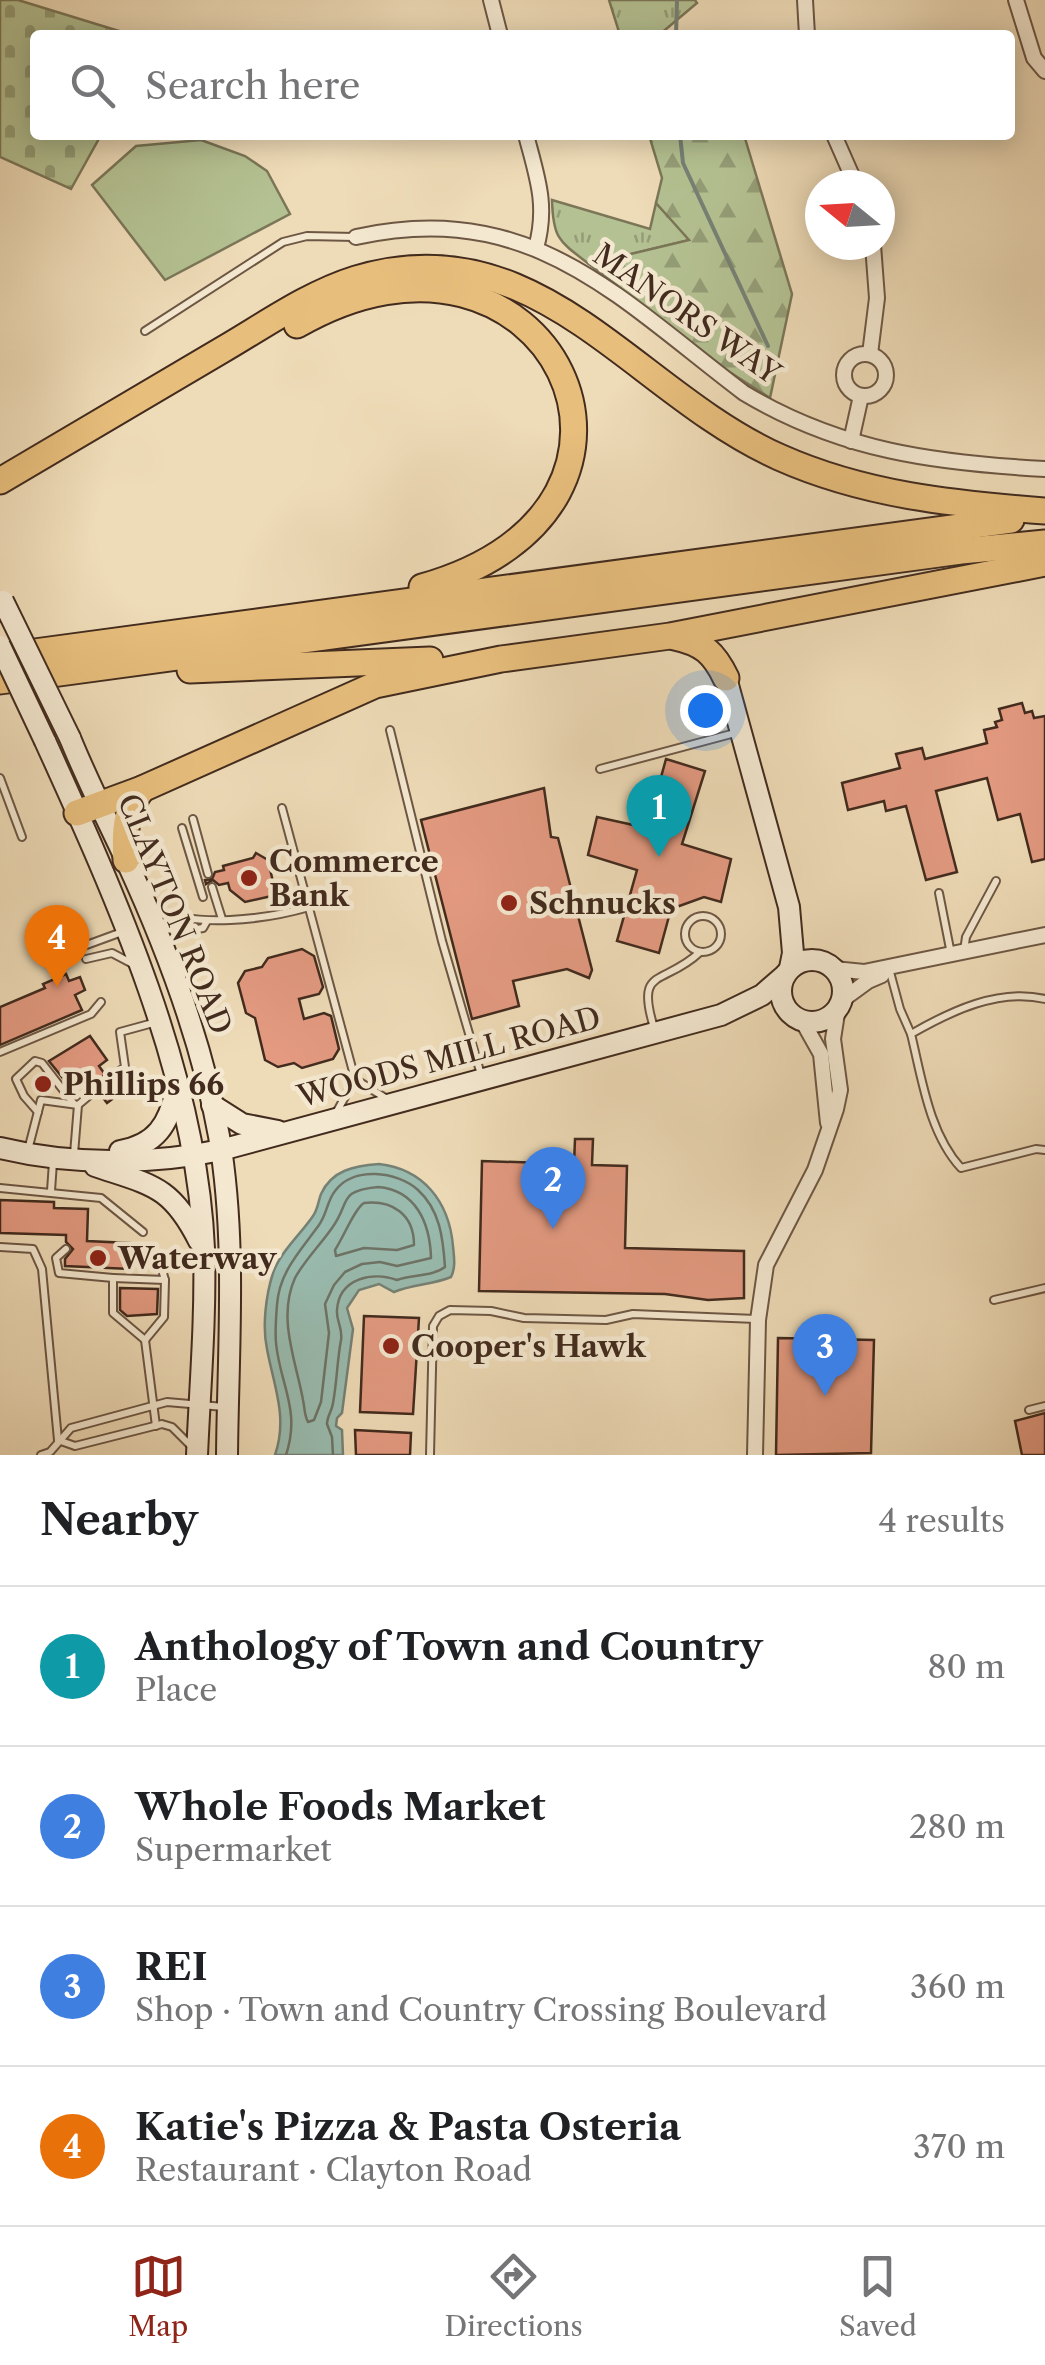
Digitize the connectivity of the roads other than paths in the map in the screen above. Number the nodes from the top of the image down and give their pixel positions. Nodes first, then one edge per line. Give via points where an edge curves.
1 (491, 0) edge
2 (804, 0) edge
3 (1016, 0) edge
4 (499, 30) edge
5 (807, 30) edge
6 (1045, 72) edge
7 (527, 140) edge
8 (836, 140) edge
9 (849, 170) edge
10 (356, 237) joint
11 (536, 248) junction
12 (874, 260) edge
13 (146, 331) dead end
14 (870, 354) junction
15 (861, 396) junction
16 (851, 441) junction
17 (1045, 469) edge
18 (0, 480) edge
19 (0, 498) edge
20 (1045, 514) edge
21 (1045, 543) edge
22 (1045, 562) edge
23 (2, 598) edge
24 (340, 610) junction
25 (758, 619) junction
26 (670, 636) junction
27 (0, 646) edge
28 (0, 656) edge
29 (501, 658) junction
30 (726, 678) junction
31 (0, 680) edge
32 (390, 730) dead end
33 (741, 732) junction
34 (600, 769) dead end
35 (0, 778) edge
36 (142, 789) junction
37 (88, 808) junction
38 (282, 808) dead end
39 (193, 819) dead end
40 (182, 828) dead end
41 (22, 838) dead end
42 (126, 860) junction
43 (208, 874) dead end
44 (996, 881) dead end
45 (212, 887) dead end
46 (939, 893) dead end
47 (203, 897) dead end
48 (146, 906) junction
49 (790, 906) junction
50 (309, 908) junction
51 (222, 919) junction
52 (208, 921) junction
53 (126, 930) junction
54 (1045, 935) edge
55 (162, 945) junction
56 (81, 948) dead end
57 (700, 952) junction
58 (958, 954) junction
59 (86, 959) dead end
60 (906, 965) junction
61 (831, 967) junction
62 (139, 968) junction
63 (787, 972) junction
64 (890, 972) junction
65 (1045, 999) edge
66 (101, 1002) dead end
67 (840, 1004) junction
68 (720, 1015) junction
69 (796, 1018) junction
70 (160, 1021) junction
71 (656, 1033) junction
72 (912, 1034) junction
73 (0, 1052) edge
74 (108, 1079) dead end
75 (355, 1079) junction
76 (482, 1079) junction
77 (178, 1082) junction
78 (97, 1089) dead end
79 (402, 1101) junction
80 (212, 1104) junction
81 (76, 1105) junction
82 (38, 1112) junction
83 (333, 1119) junction
84 (828, 1128) junction
85 (285, 1132) junction
86 (0, 1148) edge
87 (221, 1150) junction
88 (1045, 1150) edge
89 (27, 1155) junction
90 (192, 1156) junction
91 (64, 1158) junction
92 (115, 1159) junction
93 (0, 1188) edge
94 (51, 1191) junction
95 (200, 1207) junction
96 (143, 1232) dead end
97 (0, 1247) edge
98 (66, 1249) dead end
99 (130, 1250) dead end
100 (204, 1250) junction
101 (113, 1278) junction
102 (165, 1280) junction
103 (1045, 1288) edge
104 (994, 1300) dead end
105 (758, 1320) junction
106 (145, 1340) junction
107 (199, 1405) junction
108 (153, 1406) junction
109 (1045, 1406) edge
110 (227, 1408) junction
111 (1029, 1410) dead end
112 (156, 1426) junction
113 (58, 1440) junction
114 (197, 1454) edge
115 (41, 1455) edge
116 (227, 1455) edge
117 (430, 1455) edge
118 (756, 1455) edge

1 - 4 street
2 - 5 street
3 - 6 street
7 - 11 street via 543,199
8 - 9 street
10 - 11 street, MANORS WAY via 446,228
10 - 13 lane via 283,242
11 - 16 street, MANORS WAY via 596,281 757,400
12 - 14 street
14 - 15 street via 883,364 886,379 880,390
14 - 15 street via 855,356 845,368 845,384
15 - 16 street
16 - 17 street, MANORS WAY via 947,463
18 - 20 highway via 327,290 393,271 449,269 538,295 702,415 813,471 913,498
19 - 24 highway via 334,306 408,288 437,288 495,304 538,336 564,380 574,432 564,485 534,529 492,561
20 - 24 highway
21 - 31 highway
22 - 25 highway
23 - 37 main road, CLAYTON ROAD, bridge via 70,738
24 - 28 highway
25 - 26 highway
25 - 30 highway via 732,648
26 - 29 highway
26 - 30 highway via 708,649
27 - 37 main road, CLAYTON ROAD, bridge via 45,741
29 - 31 highway
29 - 36 highway via 375,685
30 - 33 main road
32 - 76 lane
33 - 34 lane
33 - 49 main road
35 - 41 lane
36 - 37 highway
36 - 42 highway via 129,808
37 - 42 main road, CLAYTON ROAD
37 - 53 main road, CLAYTON ROAD
38 - 50 lane
39 - 43 lane
40 - 47 lane
42 - 48 main road, CLAYTON ROAD
44 - 58 lane
45 - 51 lane
46 - 58 lane
48 - 52 lane
48 - 55 main road, CLAYTON ROAD
49 - 61 main road
49 - 63 main road via 793,954
50 - 51 lane
50 - 75 lane
51 - 52 lane
52 - 55 lane
53 - 55 lane
53 - 56 lane
53 - 62 main road, CLAYTON ROAD
54 - 58 street
55 - 80 main road, CLAYTON ROAD
57 - 57 lane via 712,950 721,936 718,924 704,915 688,923 684,935
57 - 71 lane via 647,990
58 - 60 street
59 - 62 lane via 112,953
60 - 61 street via 864,972
60 - 64 street
61 - 63 main road via 812,960
61 - 67 main road via 842,984
62 - 70 main road, CLAYTON ROAD
63 - 68 main road, WOODS MILL ROAD via 762,995
63 - 69 main road via 781,999
64 - 67 street
64 - 72 lane
65 - 72 lane via 1000,998 944,1015
66 - 73 lane via 91,1014
67 - 69 main road via 819,1022
67 - 84 street via 833,1039 840,1090
68 - 69 main road, WOODS MILL ROAD via 766,1010
68 - 71 main road, WOODS MILL ROAD
69 - 84 street via 821,1054
70 - 74 lane via 120,1032 124,1066
70 - 77 main road, CLAYTON ROAD
71 - 76 main road, WOODS MILL ROAD
72 - 88 lane via 932,1117 946,1152 961,1168
75 - 79 lane via 382,1098
75 - 83 lane
76 - 79 main road, WOODS MILL ROAD
77 - 90 main road, CLAYTON ROAD
77 - 91 main road via 167,1124 150,1141
78 - 81 lane
79 - 83 main road, WOODS MILL ROAD
80 - 85 main road via 241,1123
80 - 87 main road, CLAYTON ROAD
81 - 82 lane via 42,1100
81 - 82 lane via 35,1061 16,1078
81 - 91 lane
82 - 89 lane
83 - 85 main road, WOODS MILL ROAD
84 - 105 street via 766,1265
85 - 87 main road, WOODS MILL ROAD
86 - 89 main road
87 - 90 main road, WOODS MILL ROAD
87 - 110 main road, CLAYTON ROAD via 230,1245
89 - 91 main road
90 - 92 main road, WOODS MILL ROAD
90 - 95 main road, CLAYTON ROAD
91 - 92 main road
91 - 94 lane
91 - 100 main road via 166,1193
92 - 95 main road via 186,1175
93 - 94 lane
94 - 96 lane via 102,1198
95 - 100 main road, CLAYTON ROAD
97 - 113 lane via 33,1248 42,1268
98 - 101 lane via 56,1258 59,1273
99 - 102 lane via 152,1253
100 - 107 main road, CLAYTON ROAD
101 - 102 lane
101 - 106 lane via 113,1313
102 - 106 lane via 164,1317
103 - 104 lane
105 - 117 lane via 524,1318 450,1310 433,1326
105 - 118 street
106 - 108 lane
107 - 108 lane
107 - 110 lane
107 - 114 main road, CLAYTON ROAD
108 - 112 lane
108 - 113 lane via 71,1428
109 - 111 lane
110 - 116 main road, CLAYTON ROAD
112 - 113 lane via 75,1446
112 - 114 lane via 172,1427
113 - 115 lane

